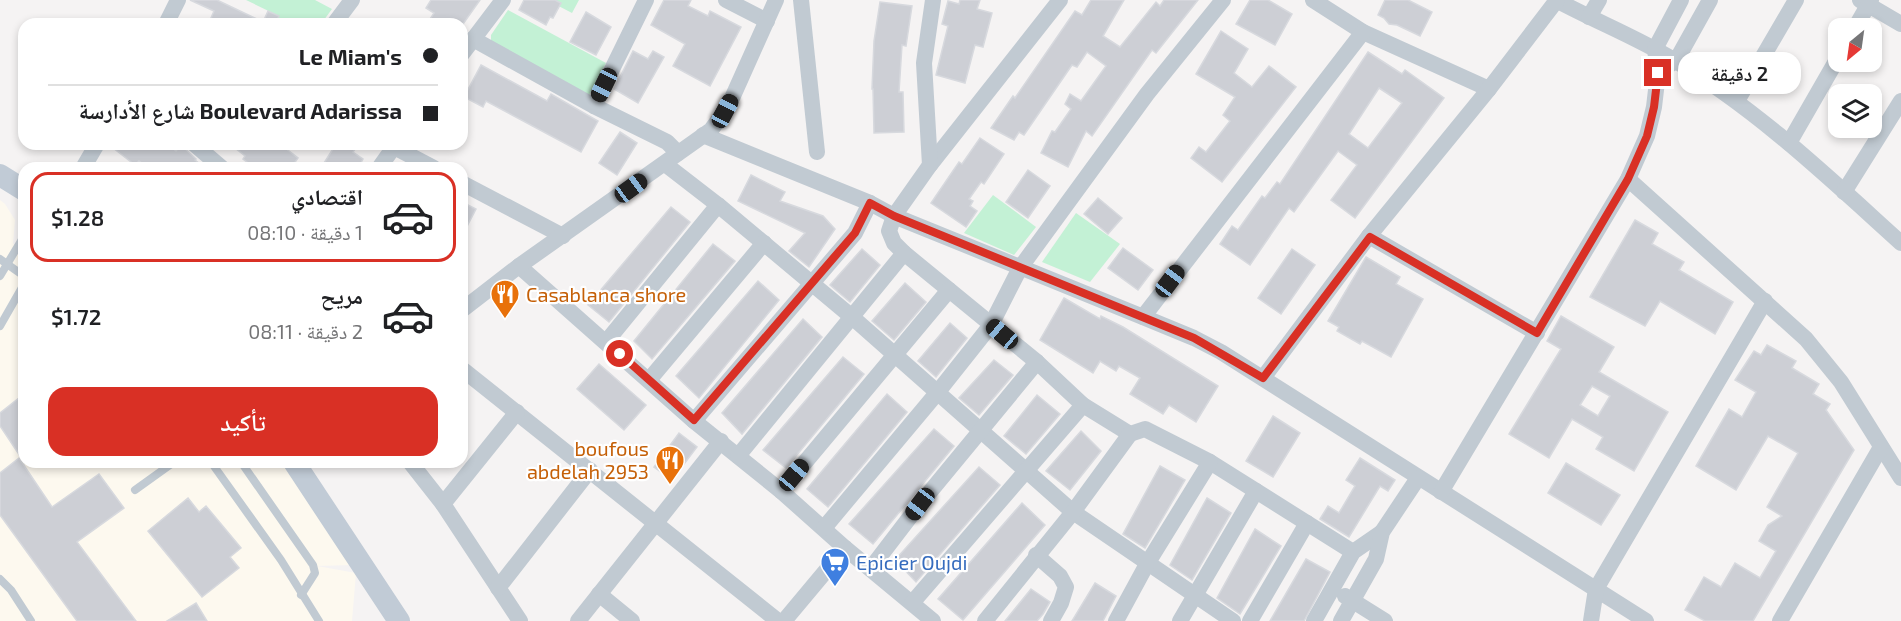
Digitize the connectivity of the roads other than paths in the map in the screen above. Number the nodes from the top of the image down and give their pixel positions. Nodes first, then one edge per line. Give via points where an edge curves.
1 (352, 0) edge
2 (503, 0) edge
3 (646, 0) edge
4 (726, 0) edge
5 (776, 0) edge
6 (801, 0) edge
7 (933, 0) edge
8 (1060, 0) edge
9 (1223, 0) edge
10 (1313, 0) edge
11 (1557, 0) edge
12 (1599, 0) edge
13 (1681, 0) edge
14 (1710, 0) edge
15 (1796, 0) edge
16 (1867, 2) edge
17 (1589, 17) junction
18 (338, 18) edge
19 (1860, 18) edge
20 (766, 21) junction
21 (1901, 24) edge
22 (1363, 32) junction
23 (473, 39) junction
24 (468, 46) edge
25 (1655, 49) junction
26 (1676, 61) junction
27 (1830, 72) edge
28 (1658, 73) junction
29 (1489, 89) junction
30 (1737, 101) junction
31 (1901, 101) edge
32 (594, 106) junction
33 (703, 135) junction
34 (1789, 143) junction
35 (201, 150) edge
36 (402, 150) edge
37 (817, 152) dead end
38 (678, 153) junction
39 (215, 162) edge
40 (423, 162) edge
41 (665, 164) junction
42 (930, 165) junction
43 (0, 175) edge
44 (1628, 179) junction
45 (18, 186) edge
46 (468, 186) edge
47 (1844, 192) junction
48 (870, 203) junction
49 (718, 205) junction
50 (894, 216) junction
51 (563, 236) junction
52 (1370, 237) junction
53 (18, 243) edge
54 (764, 243) junction
55 (1901, 243) edge
56 (904, 253) junction
57 (3, 261) edge
58 (519, 266) junction
59 (1020, 268) junction
60 (18, 272) edge
61 (0, 276) edge
62 (812, 285) junction
63 (950, 290) junction
64 (18, 294) edge
65 (1765, 301) junction
66 (468, 305) edge
67 (852, 317) junction
68 (1143, 317) junction
69 (991, 325) junction
70 (0, 326) edge
71 (1537, 333) junction
72 (606, 342) junction
73 (894, 355) junction
74 (1037, 362) junction
75 (468, 374) edge
76 (1263, 378) junction
77 (649, 380) junction
78 (937, 393) junction
79 (1083, 405) junction
80 (517, 412) junction
81 (694, 420) junction
82 (982, 430) junction
83 (1130, 434) junction
84 (721, 441) junction
85 (1881, 447) junction
86 (738, 456) junction
87 (1210, 462) junction
88 (166, 468) edge
89 (215, 468) edge
90 (245, 468) edge
91 (298, 468) edge
92 (415, 468) edge
93 (590, 470) junction
94 (1026, 470) junction
95 (1418, 478) junction
96 (1901, 478) edge
97 (135, 490) dead end
98 (1256, 490) junction
99 (781, 491) junction
100 (1441, 492) junction
101 (443, 504) junction
102 (1073, 512) junction
103 (656, 523) junction
104 (1307, 523) junction
105 (824, 528) junction
106 (1382, 532) junction
107 (845, 548) junction
108 (1353, 552) junction
109 (1036, 555) junction
110 (1147, 564) junction
111 (871, 568) junction
112 (0, 579) edge
113 (498, 588) junction
114 (1332, 589) junction
115 (1596, 589) junction
116 (599, 594) junction
117 (302, 595) junction
118 (1195, 596) junction
119 (1353, 601) junction
120 (912, 603) junction
121 (31, 621) edge
122 (320, 621) edge
123 (398, 621) edge
124 (520, 621) edge
125 (579, 621) edge
126 (632, 621) edge
127 (778, 621) edge
128 (784, 621) edge
129 (933, 621) edge
130 (985, 621) edge
131 (1051, 621) edge
132 (1116, 621) edge
133 (1180, 621) edge
134 (1233, 621) edge
135 (1250, 621) edge
136 (1314, 621) edge
137 (1341, 621) edge
138 (1385, 621) edge
139 (1591, 621) edge
140 (1646, 621) edge
141 (1780, 621) edge

1 - 18 street
2 - 23 street
3 - 32 street
4 - 20 street
5 - 20 street
6 - 37 street
7 - 42 street via 924,63
8 - 42 street
9 - 59 street via 1147,94
10 - 22 street
11 - 17 street
11 - 29 street
12 - 17 street
13 - 25 street
14 - 26 street
15 - 30 street
16 - 19 street
16 - 21 street
17 - 25 street
20 - 33 street via 725,111
22 - 29 street
22 - 68 street
23 - 24 street
23 - 32 street
25 - 26 street
25 - 28 street
26 - 28 street
26 - 30 street
27 - 34 street
28 - 44 street via 1647,136
29 - 52 street
30 - 34 street
31 - 47 street
32 - 38 street via 667,142
33 - 38 street
33 - 48 street
34 - 47 street
35 - 39 street
36 - 40 street
38 - 41 street
41 - 49 street
41 - 51 street
42 - 50 street
43 - 45 street
44 - 65 street
44 - 71 street
46 - 51 street
47 - 55 street
48 - 50 street
48 - 62 street via 855,233
49 - 54 street
49 - 72 street
50 - 56 street via 889,231
50 - 59 street
51 - 58 street
52 - 71 street
52 - 76 street
53 - 57 lane
54 - 62 street
54 - 77 street
56 - 63 street
56 - 67 street
57 - 60 lane
57 - 61 lane
58 - 66 street
58 - 72 street
59 - 68 street
59 - 69 street
62 - 67 street
62 - 81 street
63 - 69 street
63 - 73 street
64 - 70 lane
65 - 85 street via 1826,361
65 - 115 street
67 - 73 street
67 - 86 street
68 - 76 street via 1194,338
69 - 74 street
69 - 78 street
71 - 100 street
72 - 77 street
73 - 78 street
73 - 99 street
74 - 79 street
74 - 82 street
75 - 80 street
76 - 95 street
77 - 81 street
78 - 82 street
78 - 105 street
79 - 83 street
79 - 94 street
80 - 93 street
80 - 101 street
81 - 84 street
82 - 94 street
82 - 111 street
83 - 87 street via 1146,429
83 - 102 street
84 - 86 street
84 - 103 street
85 - 96 street
85 - 141 street
86 - 99 street
87 - 98 street
87 - 110 street
88 - 97 lane
89 - 117 lane
90 - 117 lane via 313,566 315,573
91 - 123 street
92 - 101 street
93 - 103 street
93 - 113 street
94 - 102 street
94 - 120 street
95 - 100 street
95 - 106 street
98 - 104 street
98 - 118 street
99 - 105 street
100 - 115 street
101 - 113 street
102 - 109 street
102 - 110 street
103 - 116 street
103 - 127 street
104 - 108 street
104 - 135 street
105 - 107 street
106 - 108 street
106 - 119 street via 1376,559
107 - 111 street
107 - 128 street
108 - 114 street
109 - 130 street
109 - 131 street via 1065,584
110 - 118 street
110 - 132 street
111 - 120 street
112 - 121 lane
113 - 124 street
114 - 119 street
114 - 136 street
115 - 139 street
115 - 140 street
116 - 125 street
116 - 126 street
117 - 122 lane
118 - 133 street
118 - 134 street
119 - 137 street
119 - 138 street
120 - 129 street

